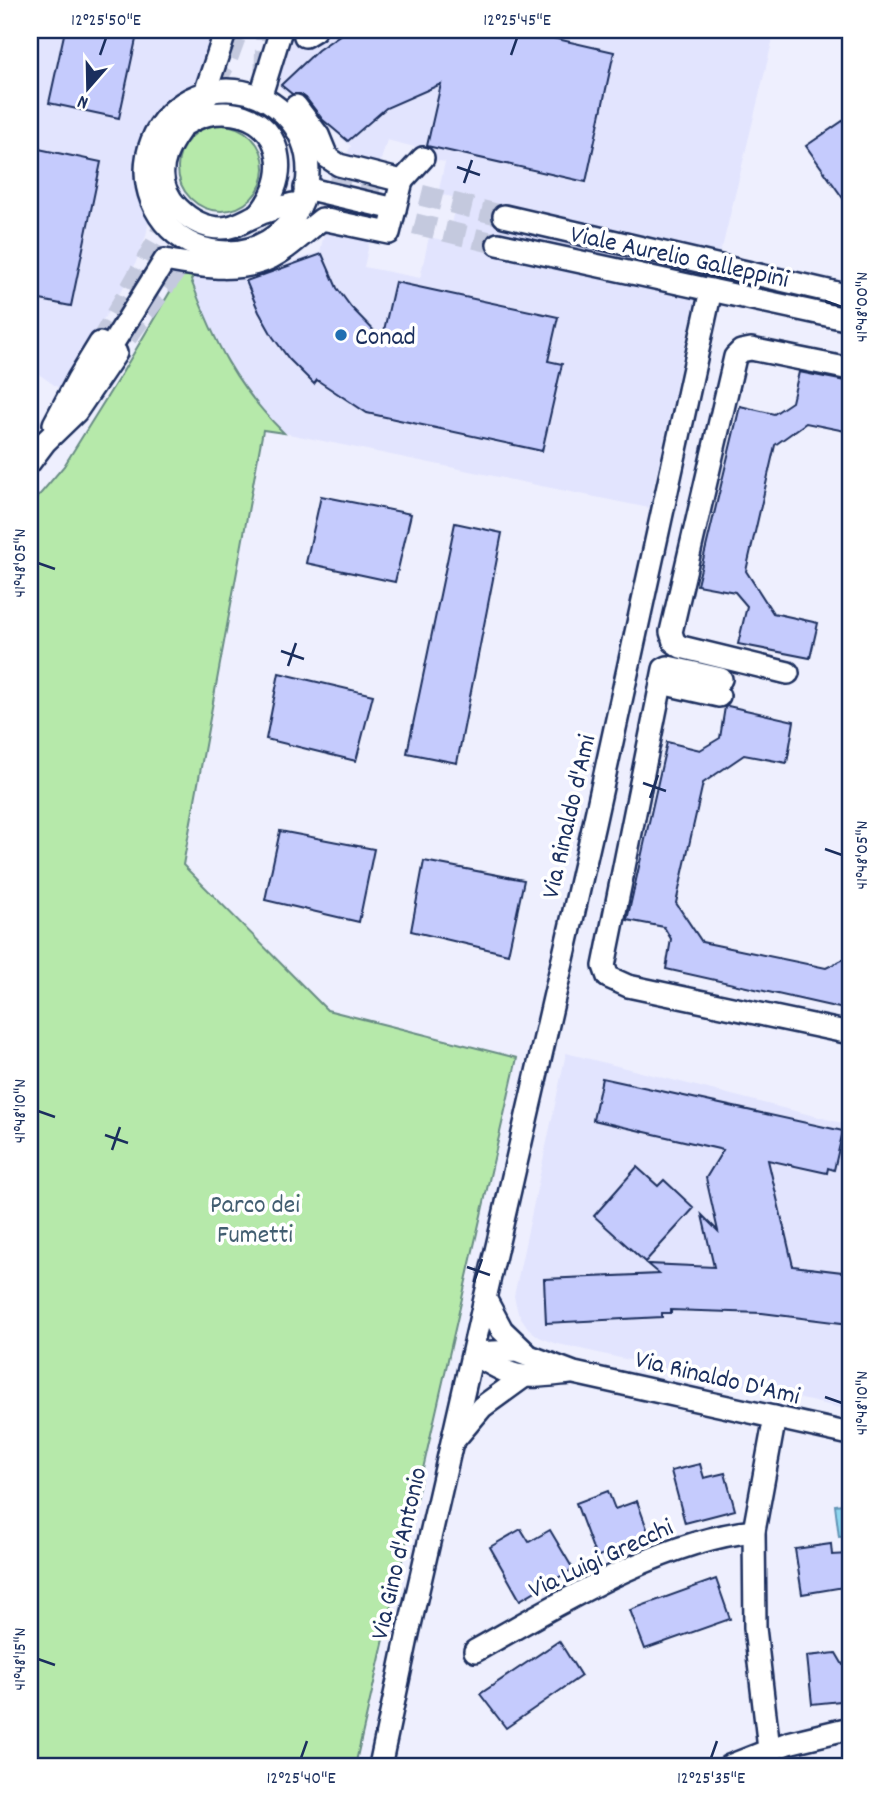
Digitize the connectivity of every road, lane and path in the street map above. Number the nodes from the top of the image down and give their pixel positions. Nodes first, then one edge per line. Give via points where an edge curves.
1 (226, 30) edge
2 (281, 30) edge
3 (207, 92) junction
4 (263, 92) junction
5 (184, 126) junction
6 (264, 131) junction
7 (423, 158) dead end
8 (279, 160) junction
9 (301, 165) tunnel mouth
10 (402, 181) junction
11 (299, 196) junction
12 (395, 209) junction
13 (166, 212) junction
14 (259, 214) junction
15 (504, 216) tunnel mouth
16 (225, 228) junction
17 (198, 244) tunnel mouth
18 (498, 244) tunnel mouth
19 (165, 260) junction
20 (711, 290) junction
21 (850, 296) edge
22 (850, 320) edge
23 (850, 369) edge
24 (30, 462) edge
25 (788, 673) dead end
26 (720, 687) dead end
27 (850, 1033) edge
28 (486, 1300) junction
29 (473, 1353) junction
30 (528, 1354) junction
31 (575, 1373) junction
32 (522, 1378) junction
33 (775, 1417) junction
34 (850, 1434) edge
35 (451, 1443) junction
36 (754, 1531) junction
37 (475, 1651) dead end
38 (850, 1728) edge
39 (769, 1749) junction
40 (380, 1766) edge
41 (729, 1766) edge

1 - 3 street
2 - 4 street
3 - 4 street via 236,88
3 - 5 street
3 - 13 street via 194,94 178,106 149,155 152,202
4 - 6 street
4 - 10 street via 284,94 318,135 327,157 339,165
4 - 11 street via 298,129 307,162
5 - 6 street via 207,113 224,111 250,119
5 - 13 street via 164,159
6 - 8 street
7 - 10 street
8 - 9 street
8 - 14 street via 274,190
10 - 12 street
11 - 12 street
11 - 13 street via 297,208 279,234 246,253 214,254 196,248 178,237
11 - 14 street
12 - 19 street via 389,233 323,219 277,254 239,266
13 - 16 street
13 - 19 street
14 - 16 street
15 - 21 street, Viale Aurelio Galleppini
16 - 17 street
18 - 20 street, Viale Aurelio Galleppini
19 - 24 street via 109,348 78,379
20 - 22 street, Viale Aurelio Galleppini
20 - 28 street, Via Rinaldo d'Ami
23 - 25 street via 751,349 735,357 671,632 681,647
26 - 27 street via 661,683 604,966 608,976 628,986
28 - 29 street, Via Rinaldo d'Ami
28 - 30 street, Via Rinaldo D'Ami via 502,1330
29 - 30 street, Via Rinaldo D'Ami via 510,1350
29 - 32 street, Via Rinaldo D'Ami
29 - 35 street, Via Gino d'Antonio
30 - 31 street, Via Rinaldo D'Ami
31 - 32 street, Via Rinaldo D'Ami
31 - 33 street, Via Rinaldo D'Ami
32 - 35 street via 482,1407
33 - 34 street, Via Rinaldo D'Ami
33 - 36 street
35 - 40 street, Via Gino d'Antonio
36 - 37 street, Via Luigi Grecchi via 718,1537 651,1560
36 - 39 street via 755,1628
38 - 39 street
39 - 41 street

